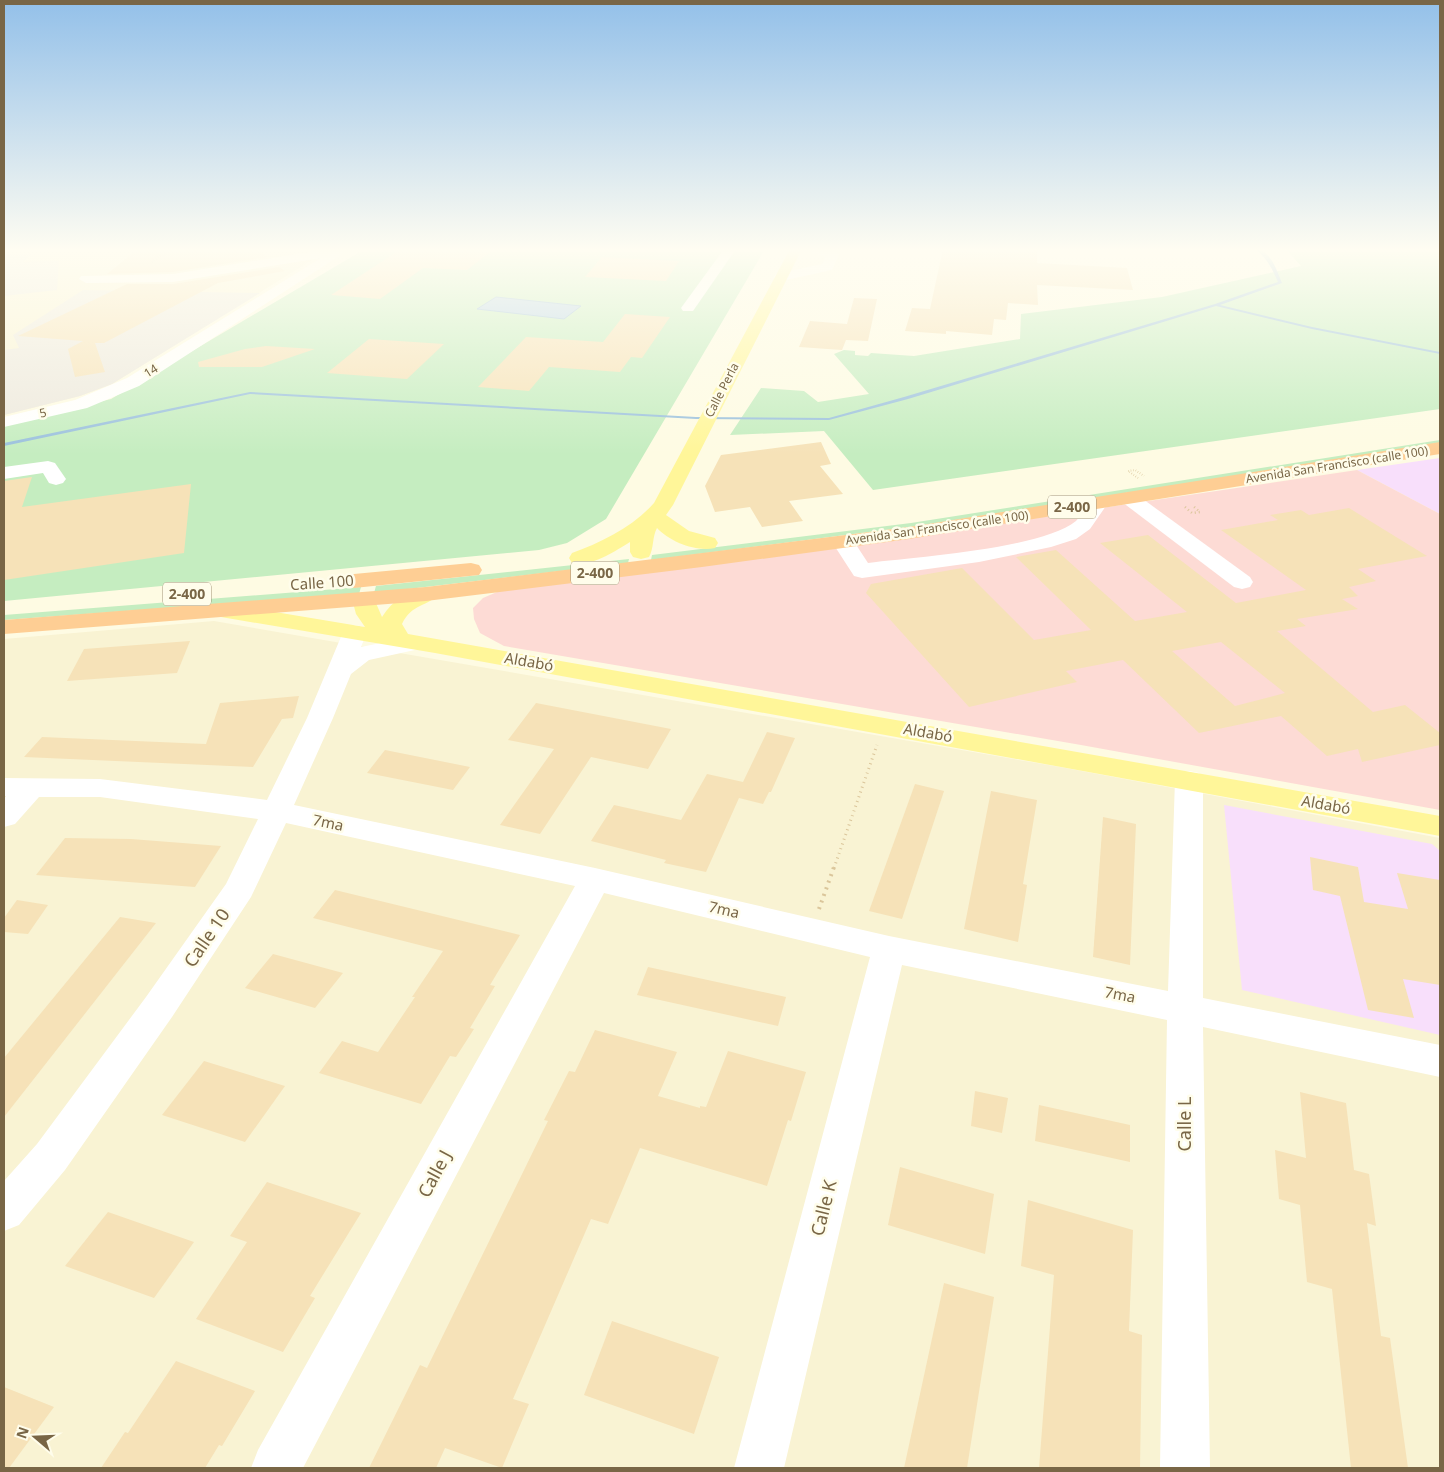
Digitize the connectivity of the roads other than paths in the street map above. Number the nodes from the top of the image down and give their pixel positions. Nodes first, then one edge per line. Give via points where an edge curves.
1 (234, 318) edge
2 (760, 318) edge
3 (81, 404) joint
4 (4, 422) edge
5 (1440, 435) edge
6 (1440, 448) edge
7 (4, 472) edge
8 (56, 479) dead end
9 (1129, 498) junction
10 (1098, 503) junction
11 (659, 514) junction
12 (707, 542) junction
13 (843, 542) junction
14 (580, 558) junction
15 (640, 560) junction
16 (1242, 582) dead end
17 (368, 590) junction
18 (426, 594) junction
19 (4, 608) edge
20 (221, 610) junction
21 (4, 627) edge
22 (355, 632) junction
23 (404, 638) junction
24 (340, 670) junction
25 (1188, 780) junction
26 (17, 787) edge
27 (276, 812) junction
28 (4, 817) edge
29 (1440, 826) edge
30 (595, 879) junction
31 (889, 949) junction
32 (1185, 1009) junction
33 (1440, 1061) edge
34 (4, 1211) edge
35 (276, 1468) edge
36 (759, 1468) edge
37 (1185, 1468) edge

1 - 3 street, 14 via 133,382
2 - 11 main road, Calle Perla
3 - 4 street, 5
5 - 12 highway, Avenida San Francisco (calle 100) / 2-400 via 896,520
6 - 9 highway, Avenida San Francisco (calle 100) / 2-400
7 - 8 street via 48,467
9 - 10 highway, Avenida San Francisco (calle 100) / 2-400
9 - 16 street
10 - 13 highway, Avenida San Francisco (calle 100) / 2-400
10 - 13 street via 1083,526 1055,540 985,554 862,571
11 - 12 main road via 676,535
11 - 14 main road via 619,542
11 - 15 main road, Calle Perla
12 - 15 highway, Avenida San Francisco (calle 100) / 2-400
13 - 15 highway, Avenida San Francisco (calle 100) / 2-400
14 - 15 highway, Calle 100 / 2-400
14 - 17 highway, Calle 100 / 2-400
15 - 18 highway, Calle 100 / 2-400
17 - 18 highway, Calle 100 / 2-400
17 - 19 highway, Calle 100 / 2-400
17 - 20 highway, Calle 100 / 2-400
17 - 22 main road
17 - 23 main road, Aldabó via 368,618
18 - 23 main road via 405,602 395,612 390,624
20 - 21 highway, Calle 100 / 2-400
20 - 22 main road, Aldabó
22 - 23 main road, Aldabó
22 - 24 street, Calle 10
23 - 24 street via 360,655
23 - 25 main road, Aldabó
24 - 27 street, Calle 10
25 - 29 main road, Aldabó
25 - 32 street, Calle L
26 - 27 street, 7ma via 100,788
26 - 28 street
27 - 30 street, 7ma
27 - 34 street, Calle 10 via 240,889 190,964 51,1157
30 - 31 street, 7ma
30 - 35 street, Calle J
31 - 32 street, 7ma
31 - 36 street, Calle K
32 - 33 street, 7ma
32 - 37 street, Calle L

